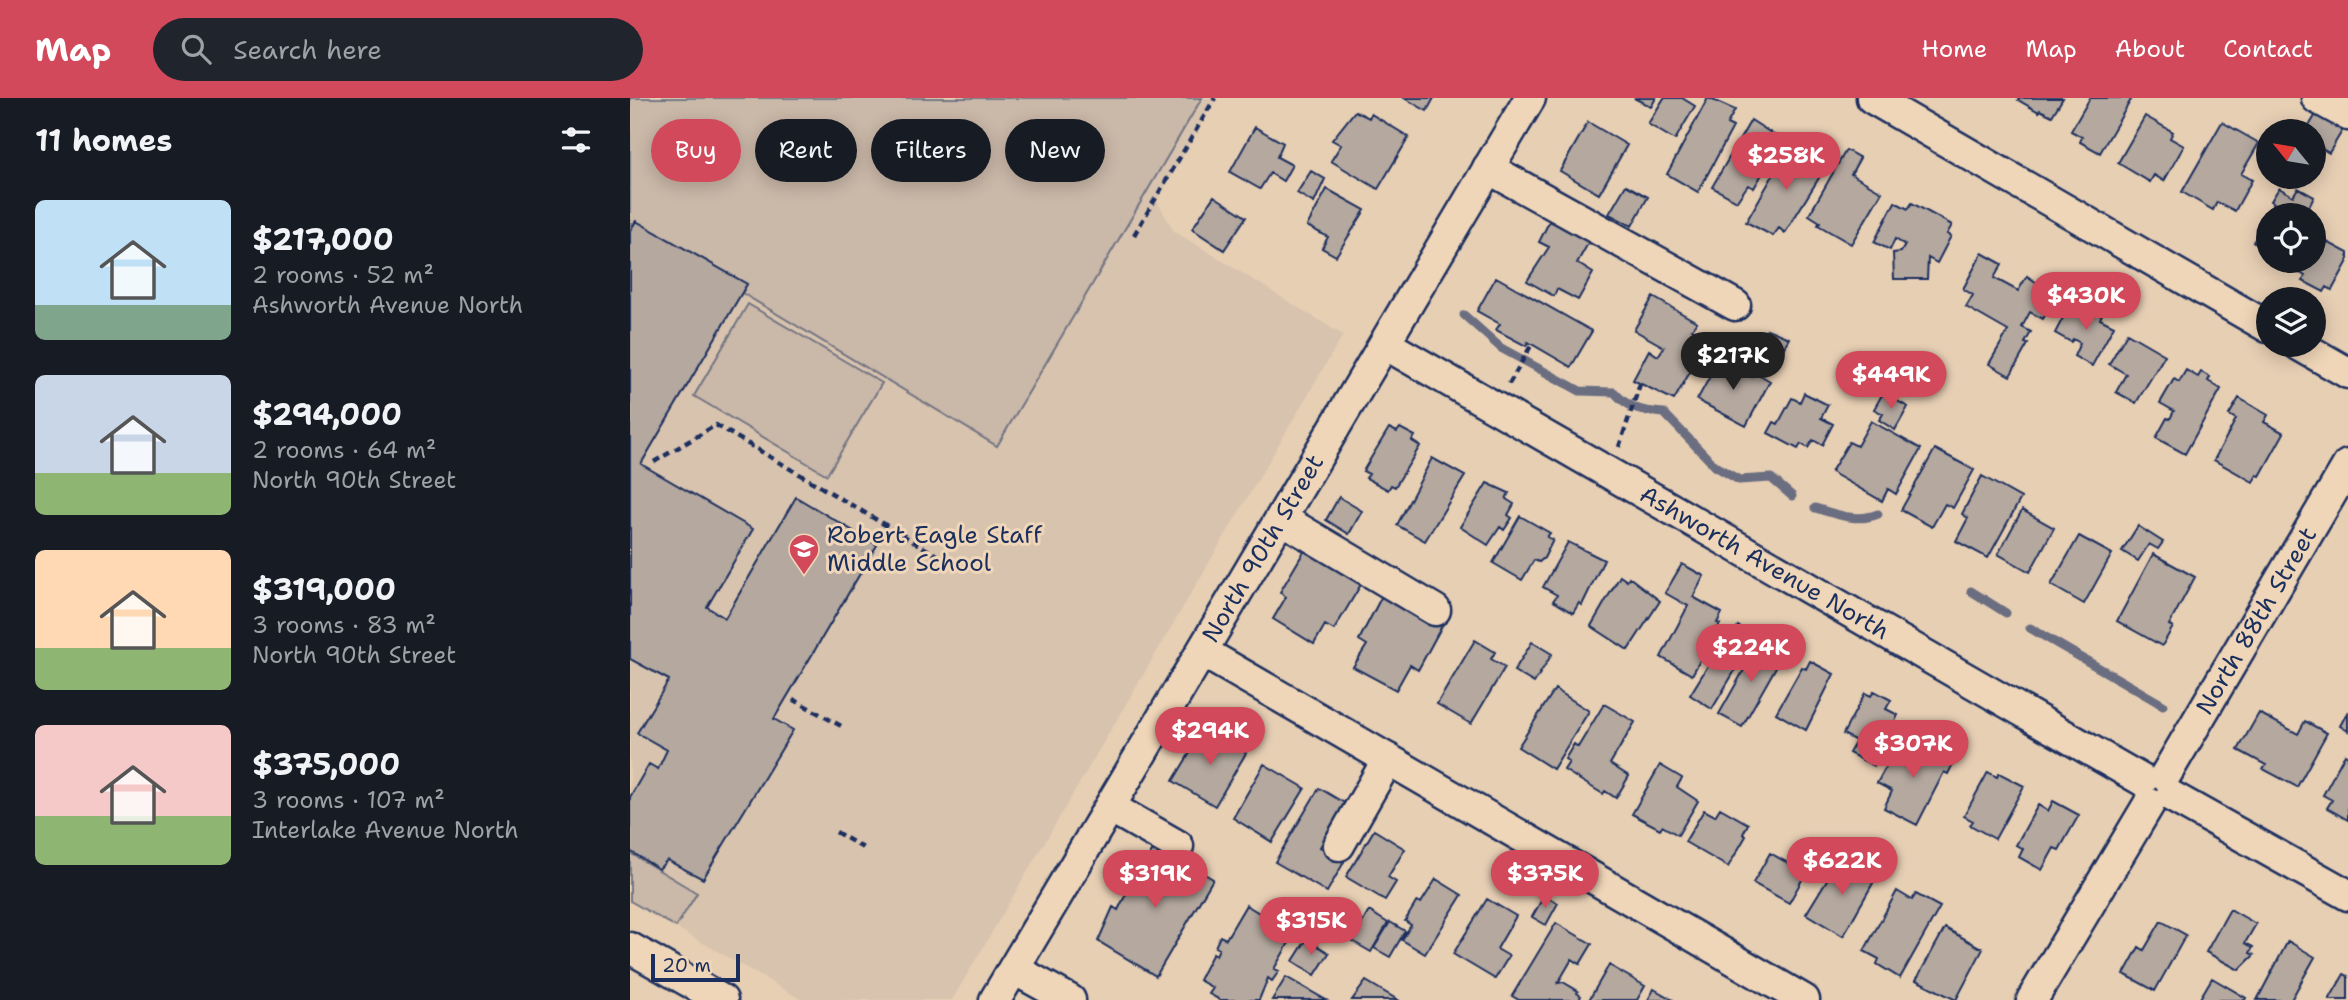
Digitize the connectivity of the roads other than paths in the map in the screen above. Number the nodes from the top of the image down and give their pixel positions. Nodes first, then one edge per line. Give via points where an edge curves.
1 (1530, 98) edge
2 (1872, 98) edge
3 (2317, 98) edge
4 (2348, 115) edge
5 (1488, 169) junction
6 (1735, 306) dead end
7 (2256, 320) edge
8 (1385, 344) junction
9 (2320, 357) edge
10 (2348, 373) edge
11 (2345, 475) edge
12 (1282, 519) junction
13 (1435, 610) dead end
14 (1203, 652) junction
15 (1388, 759) junction
16 (2157, 789) junction
17 (1110, 807) junction
18 (1339, 845) dead end
19 (1178, 846) dead end
20 (2348, 895) edge
21 (630, 948) edge
22 (1014, 969) junction
23 (722, 1000) edge
24 (995, 1000) edge
25 (1070, 1000) edge
26 (1804, 1000) edge
27 (2032, 1000) edge

1 - 5 street, North 90th Street
2 - 7 street
3 - 4 street
5 - 6 street
5 - 8 street, North 90th Street
8 - 12 street, North 90th Street
8 - 16 street, Ashworth Avenue North
9 - 10 street
11 - 16 street, North 88th Street
12 - 13 street
12 - 14 street, North 90th Street
14 - 15 street
14 - 17 street, North 90th Street
15 - 18 street
15 - 26 street
16 - 20 street, Ashworth Avenue North
16 - 27 street, North 88th Street
17 - 19 street
17 - 22 street, North 90th Street
21 - 23 street
22 - 24 street, North 90th Street
22 - 25 street

